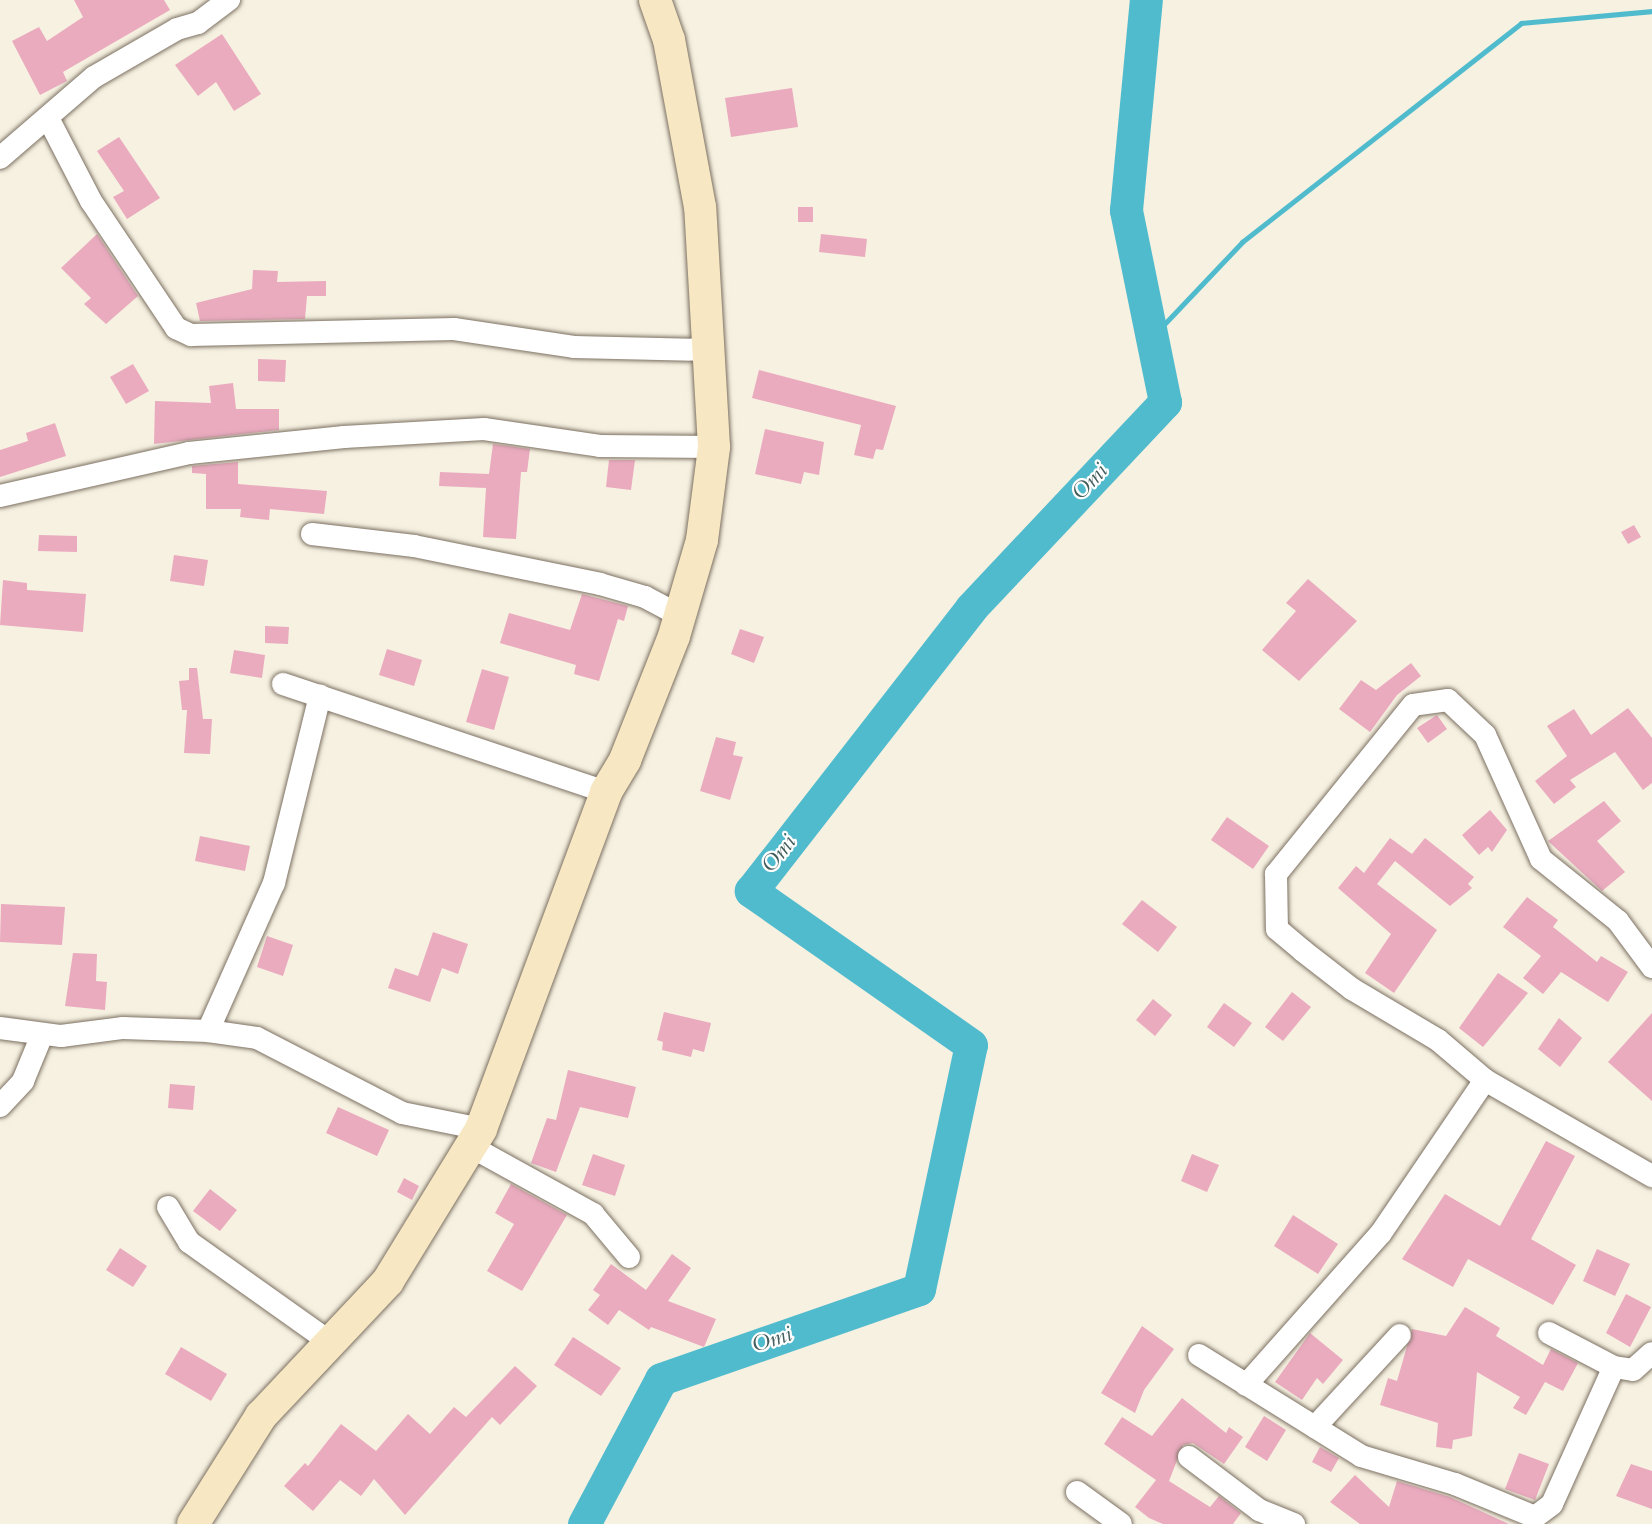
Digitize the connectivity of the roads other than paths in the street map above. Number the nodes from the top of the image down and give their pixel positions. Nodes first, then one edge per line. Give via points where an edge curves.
1 (229, 0) edge
2 (655, 0) edge
3 (48, 117) junction
4 (0, 158) edge
5 (709, 350) junction
6 (714, 447) junction
7 (0, 496) edge
8 (312, 534) dead end
9 (680, 616) junction
10 (283, 684) dead end
11 (320, 696) junction
12 (606, 792) junction
13 (1652, 967) edge
14 (0, 1028) edge
15 (208, 1030) junction
16 (42, 1035) junction
17 (1485, 1080) junction
18 (0, 1106) edge
19 (475, 1138) junction
20 (1652, 1176) edge
21 (168, 1207) dead end
22 (629, 1257) dead end
23 (1549, 1333) dead end
24 (1400, 1335) dead end
25 (331, 1343) junction
26 (1652, 1353) edge
27 (1199, 1355) dead end
28 (1614, 1367) junction
29 (1246, 1385) junction
30 (1315, 1427) junction
31 (1190, 1457) dead end
32 (1077, 1492) dead end
33 (1259, 1518) edge
34 (193, 1524) edge
35 (1121, 1524) edge
36 (1294, 1524) edge

1 - 3 street via 198,23 177,29 94,77
2 - 5 main road via 669,40 700,207
3 - 4 street
3 - 5 street via 91,201 176,328 191,335 454,329 574,347
5 - 6 main road
6 - 7 street via 600,446 484,429 344,437 189,453
6 - 9 main road via 702,540
8 - 9 street via 414,546 600,584 645,597
9 - 12 main road via 625,760
10 - 11 street
11 - 12 street
11 - 15 street via 274,883
12 - 19 main road
13 - 17 street via 1618,921 1541,859 1485,735 1463,709 1448,700 1413,705 1276,874 1276,929 1352,989 1438,1040
14 - 16 street
15 - 16 street via 123,1028
15 - 19 street via 257,1038 402,1113
16 - 18 street via 22,1081
17 - 20 street
17 - 29 street via 1381,1233
19 - 22 street via 593,1214
19 - 25 main road via 428,1223 388,1281
21 - 25 street via 189,1242
23 - 28 street
24 - 30 street
25 - 34 main road via 261,1416
26 - 28 street via 1633,1370
27 - 29 street
28 - 30 street via 1552,1504 1535,1516 1455,1484 1362,1456
29 - 30 street
31 - 33 street
32 - 35 street
33 - 36 street

